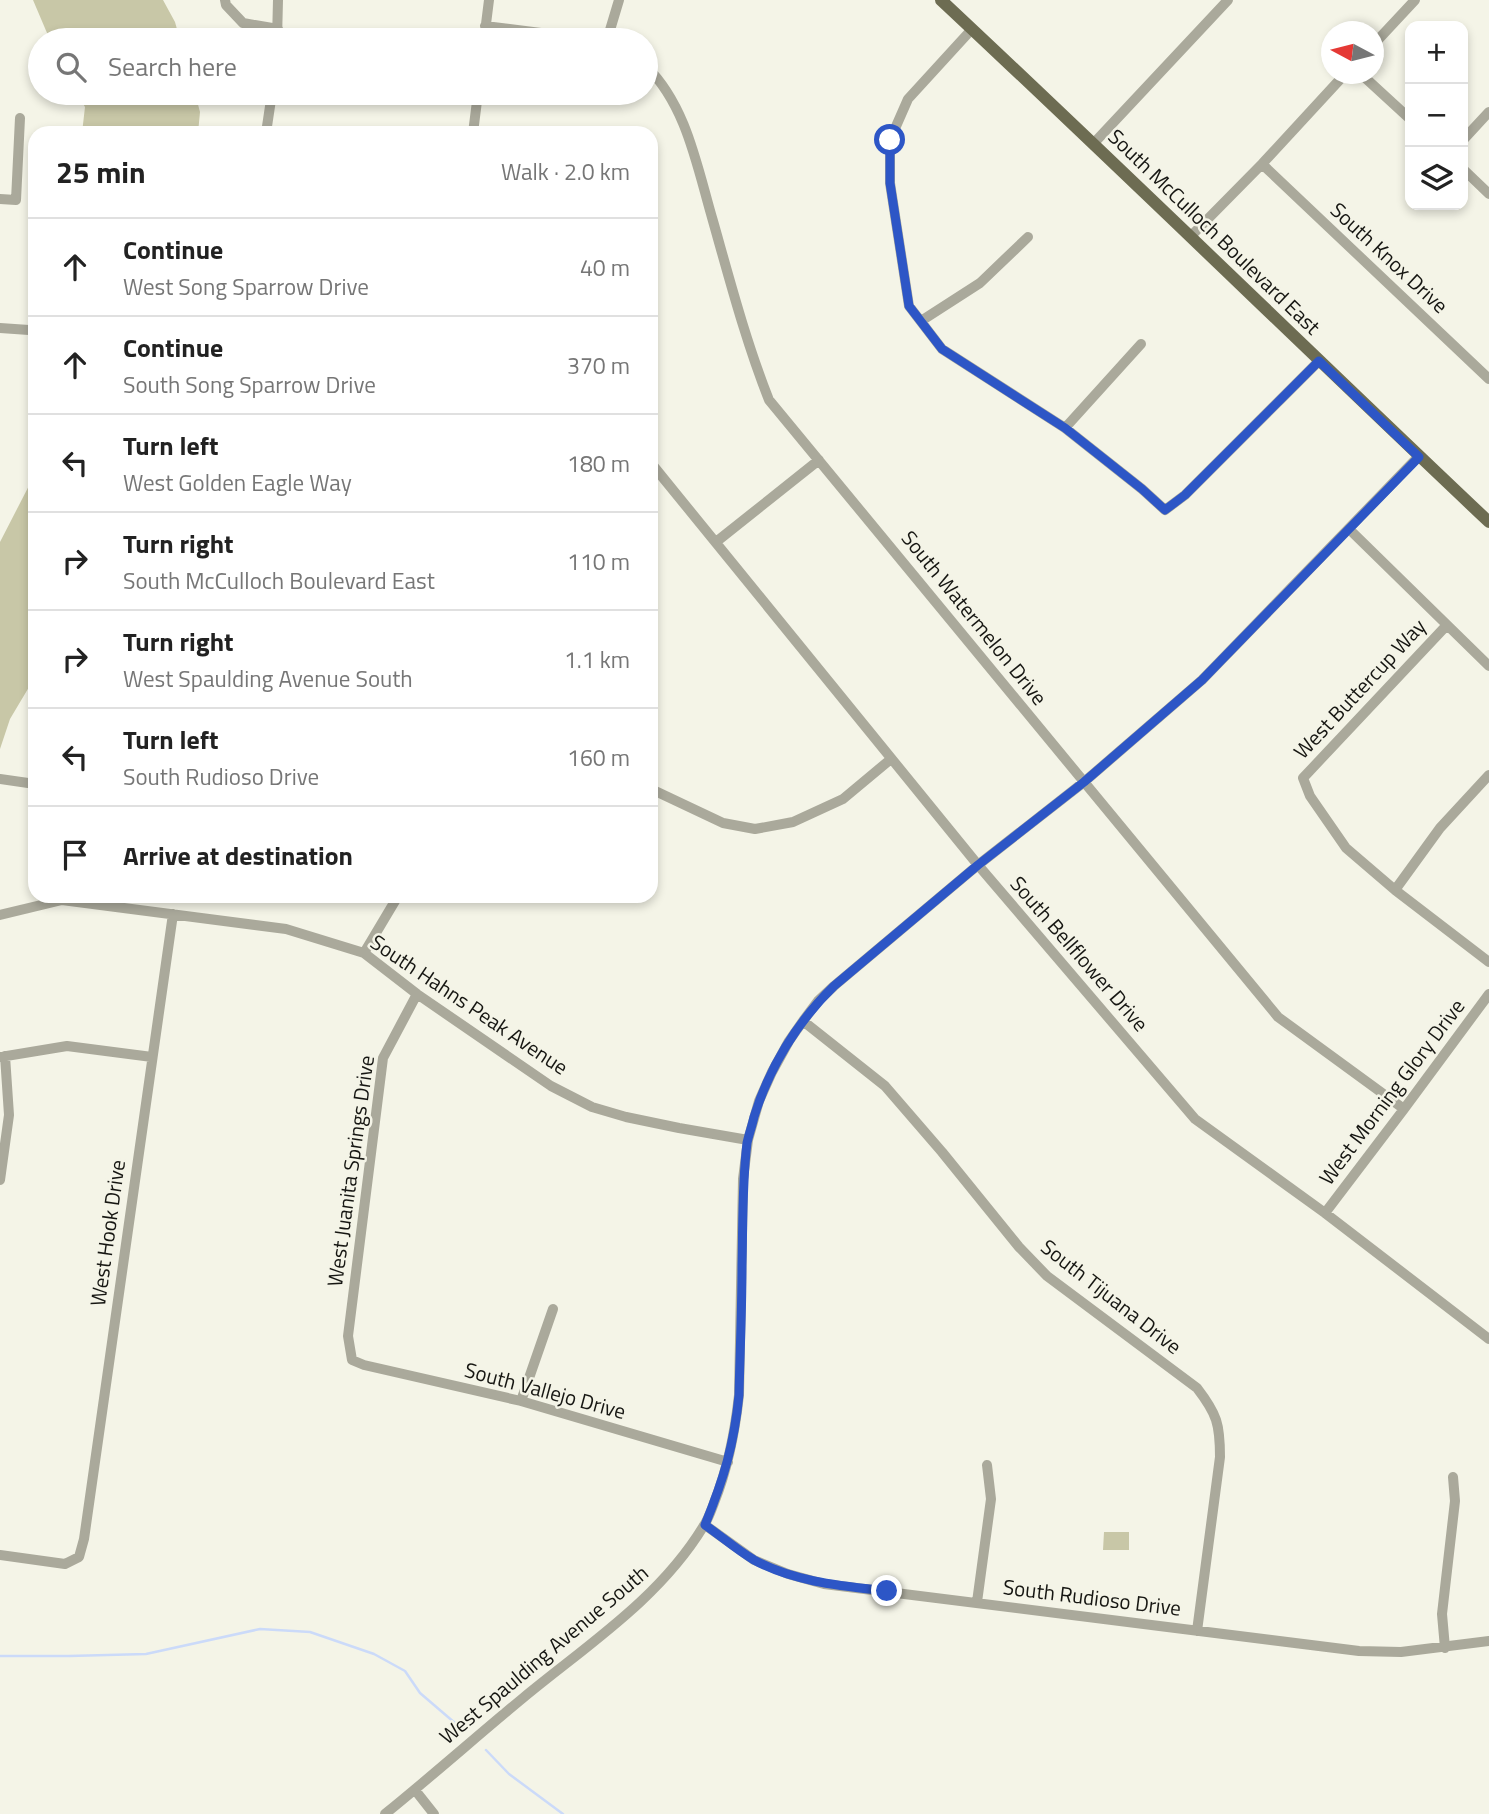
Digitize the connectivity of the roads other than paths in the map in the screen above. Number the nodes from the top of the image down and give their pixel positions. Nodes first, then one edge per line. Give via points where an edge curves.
1 (225, 0) edge
2 (278, 0) edge
3 (489, 0) edge
4 (619, 0) edge
5 (941, 0) edge
6 (1228, 0) edge
7 (1415, 0) edge
8 (485, 26) joint
9 (257, 28) edge
10 (277, 28) edge
11 (501, 28) edge
12 (611, 28) edge
13 (972, 29) junction
14 (1384, 33) edge
15 (658, 79) edge
16 (1336, 84) edge
17 (1372, 84) edge
18 (270, 105) edge
19 (476, 105) edge
20 (1489, 112) edge
21 (1405, 114) edge
22 (20, 118) dead end
23 (267, 126) edge
24 (474, 126) edge
25 (1468, 135) edge
26 (1094, 143) junction
27 (1262, 164) junction
28 (1468, 174) edge
29 (1489, 194) edge
30 (0, 199) edge
31 (1028, 237) dead end
32 (1190, 237) junction
33 (921, 321) junction
34 (0, 328) edge
35 (28, 330) edge
36 (1141, 344) dead end
37 (1319, 361) junction
38 (1489, 379) edge
39 (1065, 428) junction
40 (1419, 457) junction
41 (819, 460) junction
42 (658, 472) edge
43 (1489, 522) edge
44 (1349, 529) junction
45 (716, 542) junction
46 (1446, 626) junction
47 (1489, 666) edge
48 (891, 759) junction
49 (1489, 775) edge
50 (0, 779) edge
51 (1084, 782) junction
52 (28, 783) edge
53 (658, 792) edge
54 (978, 865) junction
55 (1395, 890) junction
56 (44, 903) edge
57 (97, 903) edge
58 (394, 903) edge
59 (173, 914) junction
60 (0, 915) edge
61 (364, 953) junction
62 (1489, 962) edge
63 (1489, 994) edge
64 (417, 995) junction
65 (803, 1021) junction
66 (2, 1057) edge
67 (152, 1057) junction
68 (1404, 1109) junction
69 (748, 1140) junction
70 (0, 1180) edge
71 (1325, 1213) junction
72 (553, 1309) dead end
73 (1489, 1339) edge
74 (352, 1360) joint
75 (521, 1401) junction
76 (728, 1462) junction
77 (987, 1465) dead end
78 (1453, 1477) dead end
79 (705, 1525) junction
80 (0, 1555) edge
81 (978, 1602) junction
82 (1197, 1631) junction
83 (1489, 1641) edge
84 (1445, 1648) junction
85 (415, 1790) junction
86 (385, 1814) edge
87 (433, 1814) edge

1 - 9 street via 243,23
2 - 10 street
3 - 8 street
4 - 12 street
5 - 13 main road, South McCulloch Boulevard East
6 - 26 street
7 - 14 street
8 - 11 street
13 - 26 main road, South McCulloch Boulevard East
13 - 33 street via 908,99 890,140 890,183 909,306
15 - 41 street, South Watermelon Drive via 686,131 769,400
16 - 27 street
17 - 21 street
18 - 23 street
19 - 24 street
20 - 25 street
22 - 30 street via 16,200
26 - 32 main road, South McCulloch Boulevard East
27 - 32 street
27 - 38 street, South Knox Drive
28 - 29 street
31 - 33 street via 979,283
32 - 37 main road, South McCulloch Boulevard East
33 - 39 street via 942,349
34 - 35 street
36 - 39 street
37 - 39 street via 1165,510
37 - 40 main road, South McCulloch Boulevard East
40 - 43 main road, South McCulloch Boulevard East
40 - 44 street, West Spaulding Avenue South
41 - 45 street
41 - 51 street, South Watermelon Drive
42 - 45 street, South Bellflower Drive
44 - 46 street
44 - 51 street, West Spaulding Avenue South via 1202,680
45 - 48 street, South Bellflower Drive
46 - 47 street
46 - 55 street, West Buttercup Way via 1303,778 1346,848
48 - 53 street via 843,799 793,822 755,829 723,823
48 - 54 street, South Bellflower Drive
49 - 55 street via 1440,828
50 - 52 street
51 - 54 street, West Spaulding Avenue South
51 - 68 street, South Watermelon Drive via 1278,1017
54 - 65 street, West Spaulding Avenue South via 834,986
54 - 71 street, South Bellflower Drive via 1195,1119
55 - 62 street
56 - 60 street, South Hahns Peak Avenue
57 - 59 street, South Hahns Peak Avenue
58 - 61 street
59 - 61 street, South Hahns Peak Avenue via 286,929
59 - 67 street, West Hook Drive
61 - 64 street, South Hahns Peak Avenue
63 - 68 street, West Morning Glory Drive
64 - 69 street, South Hahns Peak Avenue via 551,1086 592,1107
64 - 74 street, West Juanita Springs Drive via 383,1058 348,1336
65 - 69 street, West Spaulding Avenue South via 772,1072
65 - 82 street, South Tijuana Drive via 885,1086 1047,1276 1197,1388 1208,1402 1220,1431 1220,1457
66 - 67 street via 67,1046
66 - 70 street via 9,1115
67 - 80 street, West Hook Drive via 79,1557 65,1564
68 - 71 street, West Morning Glory Drive
69 - 76 street, West Spaulding Avenue South via 743,1180 739,1395
71 - 73 street, South Bellflower Drive
72 - 75 street
74 - 75 street, South Vallejo Drive
75 - 76 street, South Vallejo Drive
76 - 79 street, West Spaulding Avenue South
77 - 81 street via 992,1499
78 - 84 street via 1455,1501 1442,1614
79 - 81 street, South Rudioso Drive via 754,1560 788,1574 824,1584
79 - 85 street, West Spaulding Avenue South via 652,1592
81 - 82 street, South Rudioso Drive
82 - 84 street, South Rudioso Drive via 1359,1651
83 - 84 street, South Rudioso Drive
85 - 86 street, West Spaulding Avenue South
85 - 87 street

